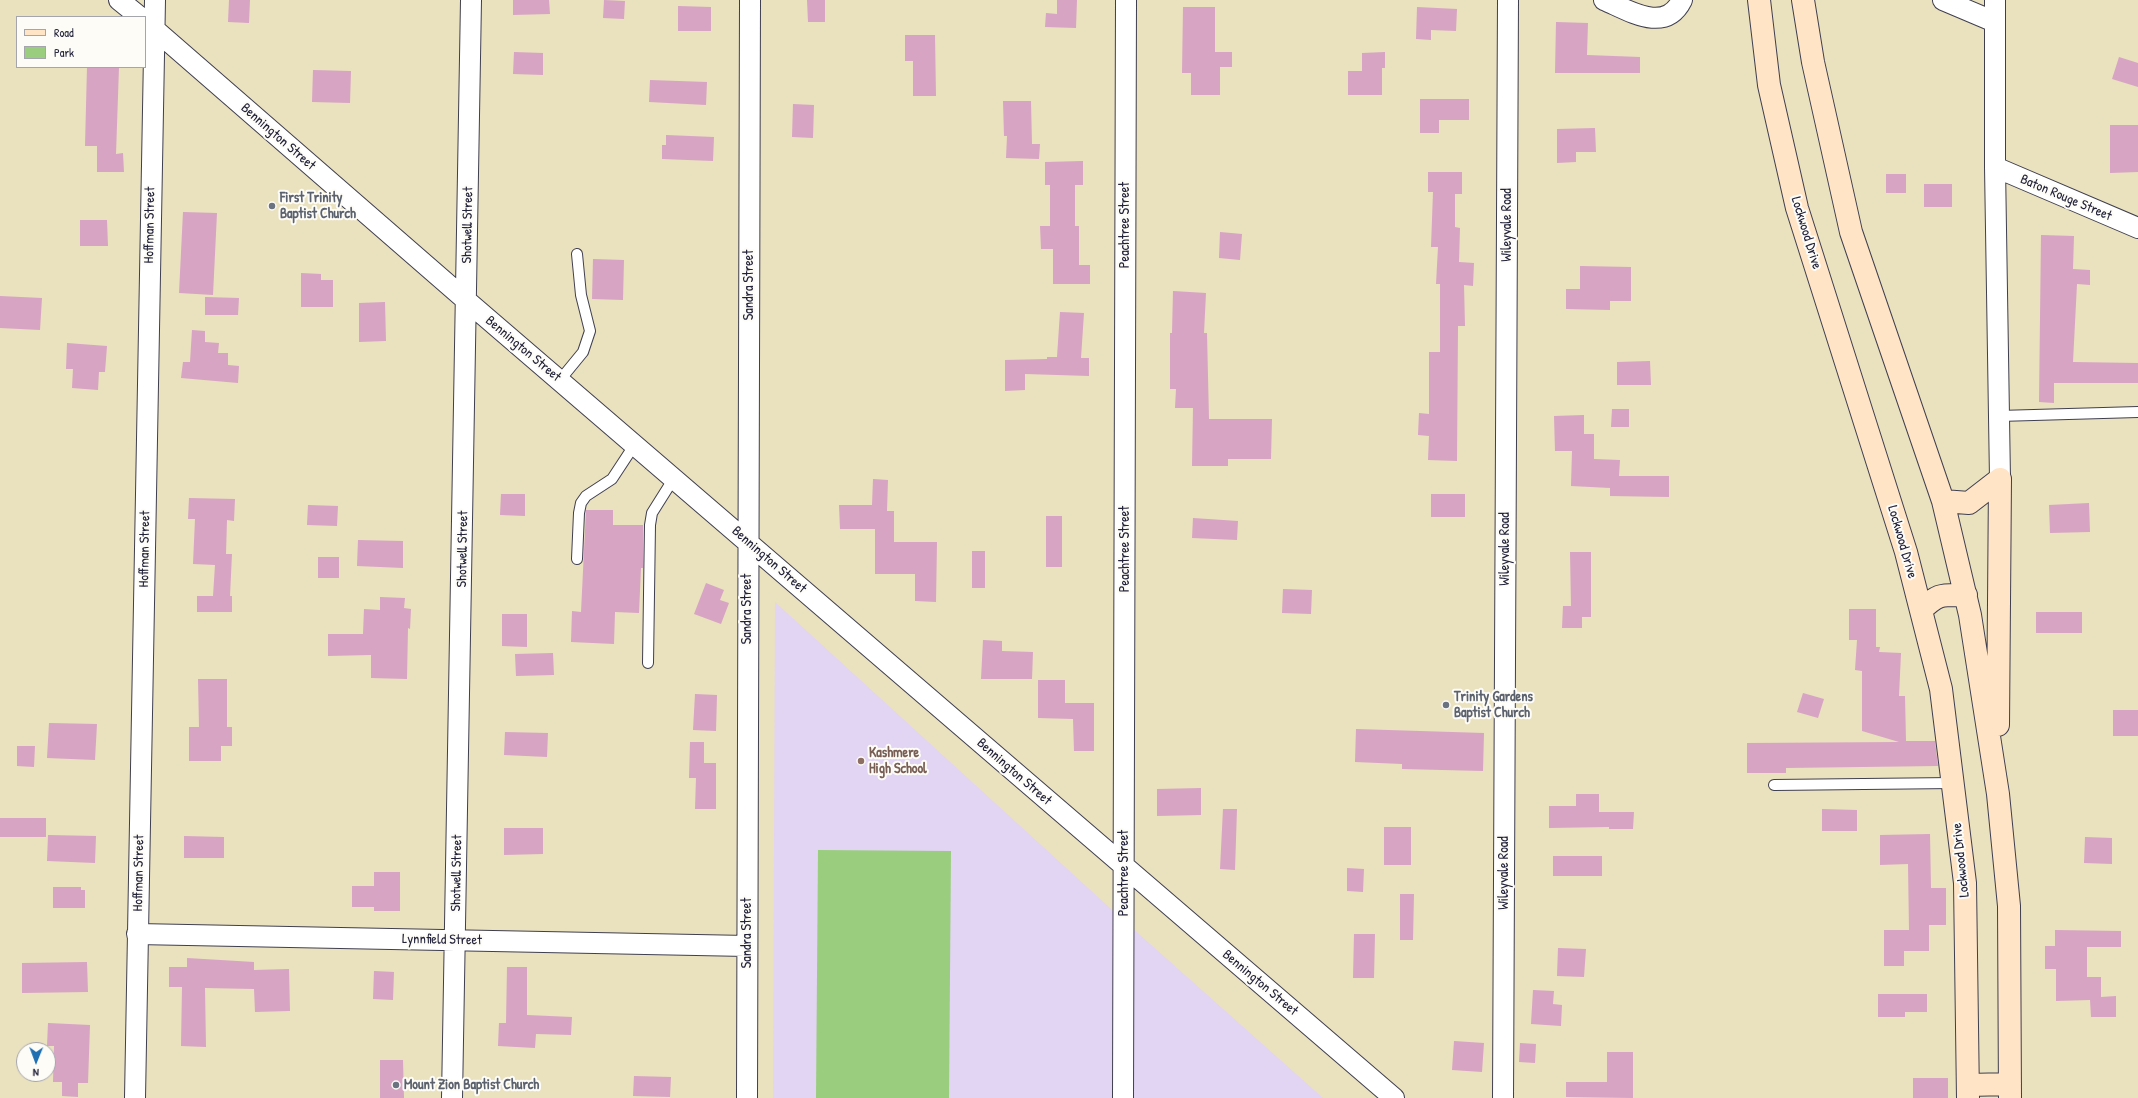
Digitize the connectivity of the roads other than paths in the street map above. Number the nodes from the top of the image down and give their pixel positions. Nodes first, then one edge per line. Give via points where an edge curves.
1 (119, 0) edge
2 (155, 0) edge
3 (471, 0) edge
4 (750, 0) edge
5 (1126, 0) edge
6 (1508, 0) edge
7 (1604, 0) edge
8 (1682, 0) edge
9 (1759, 0) edge
10 (1803, 0) edge
11 (1943, 0) edge
12 (1995, 0) edge
13 (139, 16) edge
14 (146, 22) edge
15 (1995, 22) junction
16 (146, 68) edge
17 (1995, 168) junction
18 (2138, 228) edge
19 (578, 254) dead end
20 (467, 301) junction
21 (560, 380) junction
22 (2138, 412) edge
23 (1999, 416) junction
24 (635, 444) junction
25 (674, 478) junction
26 (2000, 478) junction
27 (1943, 501) junction
28 (748, 541) junction
29 (577, 559) dead end
30 (1966, 595) junction
31 (1921, 610) junction
32 (648, 663) dead end
33 (1953, 784) junction
34 (1774, 785) dead end
35 (1998, 794) junction
36 (1124, 867) junction
37 (138, 934) junction
38 (456, 940) junction
39 (747, 946) junction
40 (1968, 1091) edge
41 (2010, 1091) edge
42 (135, 1098) edge
43 (452, 1098) edge
44 (747, 1098) edge
45 (1123, 1098) edge
46 (1394, 1098) edge
47 (1503, 1098) edge

1 - 13 street, Bennington Street
2 - 14 street, Hoffman Street
3 - 20 street, Shotwell Street
4 - 28 street, Sandra Street
5 - 36 street, Peachtree Street
6 - 47 street, Wileyvale Road
7 - 8 street via 1634,13 1651,18 1664,18 1677,10
9 - 31 main road, Lockwood Drive via 1769,86 1797,208 1906,552
10 - 27 main road via 1813,62 1851,232
11 - 15 street
12 - 15 street
14 - 20 street, Bennington Street
15 - 17 street
16 - 37 street, Hoffman Street
17 - 18 street, Baton Rouge Street
17 - 23 street
19 - 21 lane via 581,295 590,331 582,352
20 - 21 street, Bennington Street
20 - 38 street, Shotwell Street
21 - 24 street, Bennington Street
22 - 23 lane
23 - 26 street
24 - 25 street, Bennington Street
24 - 29 lane via 612,479 586,496 581,503
25 - 28 street, Bennington Street
25 - 32 lane via 652,513
26 - 27 main road via 1969,503
26 - 35 main road
27 - 30 main road
28 - 36 street, Bennington Street
28 - 39 street, Sandra Street
30 - 31 main road via 1944,594 1935,597
30 - 35 main road
31 - 33 main road, Lockwood Drive via 1941,689
33 - 34 lane
33 - 40 main road, Lockwood Drive via 1965,883
35 - 41 main road via 2009,906
36 - 45 street, Peachtree Street
36 - 46 street, Bennington Street
37 - 38 street, Lynnfield Street
37 - 42 street, Hoffman Street
38 - 39 street, Lynnfield Street
38 - 43 street, Shotwell Street
39 - 44 street, Sandra Street
40 - 41 main road

